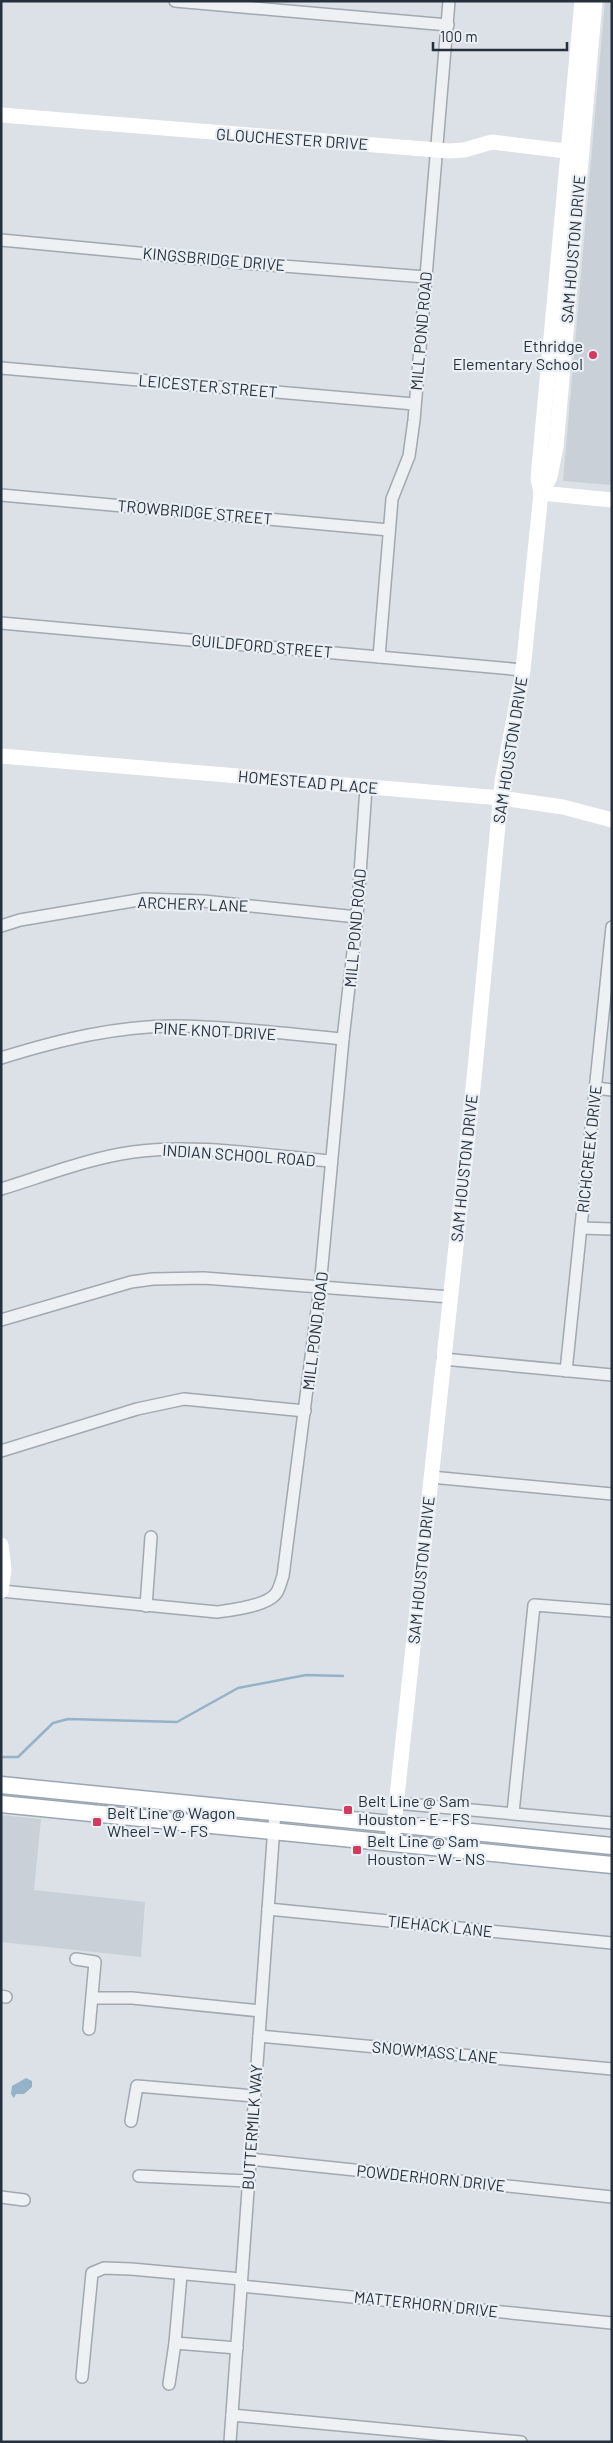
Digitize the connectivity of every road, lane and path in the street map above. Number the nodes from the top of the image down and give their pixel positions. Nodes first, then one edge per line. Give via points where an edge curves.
1 (175, 1) edge
2 (449, 1) edge
3 (582, 1) edge
4 (595, 1) edge
5 (448, 25) junction
6 (1, 115) edge
7 (436, 150) junction
8 (575, 152) junction
9 (1, 240) edge
10 (426, 276) junction
11 (1, 368) edge
12 (414, 404) junction
13 (541, 493) junction
14 (1, 495) edge
15 (612, 500) edge
16 (389, 530) junction
17 (1, 623) edge
18 (379, 657) junction
19 (523, 670) junction
20 (1, 756) edge
21 (366, 788) junction
22 (501, 798) junction
23 (612, 820) edge
24 (357, 916) junction
25 (1, 926) edge
26 (612, 927) edge
27 (609, 968) edge
28 (343, 1039) junction
29 (1, 1058) edge
30 (596, 1088) junction
31 (612, 1090) edge
32 (331, 1161) junction
33 (1, 1189) edge
34 (581, 1228) junction
35 (612, 1230) edge
36 (320, 1287) junction
37 (450, 1297) junction
38 (1, 1320) edge
39 (442, 1359) junction
40 (566, 1371) junction
41 (612, 1376) edge
42 (305, 1411) junction
43 (1, 1451) edge
44 (431, 1477) junction
45 (612, 1494) edge
46 (151, 1538) dead end
47 (1, 1545) edge
48 (1, 1591) edge
49 (146, 1606) junction
50 (612, 1611) edge
51 (1, 1785) edge
52 (118, 1797) junction
53 (396, 1803) junction
54 (1, 1804) edge
55 (275, 1812) junction
56 (513, 1813) junction
57 (117, 1816) junction
58 (612, 1823) edge
59 (394, 1824) junction
60 (273, 1832) junction
61 (392, 1844) junction
62 (612, 1846) edge
63 (612, 1865) edge
64 (268, 1908) junction
65 (612, 1944) edge
66 (76, 1959) dead end
67 (92, 1998) junction
68 (260, 2011) junction
69 (89, 2029) dead end
70 (259, 2036) junction
71 (612, 2069) edge
72 (254, 2096) junction
73 (131, 2121) dead end
74 (250, 2158) junction
75 (139, 2176) dead end
76 (248, 2181) junction
77 (1, 2197) edge
78 (612, 2197) edge
79 (24, 2200) dead end
80 (181, 2274) junction
81 (241, 2283) junction
82 (612, 2323) edge
83 (176, 2343) junction
84 (236, 2348) junction
85 (82, 2377) dead end
86 (169, 2384) dead end
87 (232, 2414) junction
88 (230, 2442) edge
89 (521, 2442) edge

1 - 5 street
2 - 5 street, MILL POND ROAD
3 - 8 street, SAM HOUSTON DRIVE
4 - 8 street, SAM HOUSTON DRIVE
5 - 7 street, MILL POND ROAD
6 - 7 street, GLOUCHESTER DRIVE
7 - 8 street, GLOUCHESTER DRIVE via 464,150 492,142
7 - 10 street, MILL POND ROAD
8 - 13 street, SAM HOUSTON DRIVE via 538,478
9 - 10 street, KINGSBRIDGE DRIVE
10 - 12 street, MILL POND ROAD
11 - 12 street, LEICESTER STREET
12 - 16 street, MILL POND ROAD via 409,456 394,490
13 - 15 street
13 - 19 street, SAM HOUSTON DRIVE
14 - 16 street, TROWBRIDGE STREET
16 - 18 street, MILL POND ROAD
17 - 18 street, GUILDFORD STREET
18 - 19 street, GUILDFORD STREET
19 - 22 street, SAM HOUSTON DRIVE via 506,754
20 - 21 street, HOMESTEAD PLACE
21 - 22 street, HOMESTEAD PLACE
21 - 24 street, MILL POND ROAD
22 - 23 street, HOMESTEAD PLACE via 555,805
22 - 37 street, SAM HOUSTON DRIVE
24 - 25 street, ARCHERY LANE via 203,901 144,899
24 - 28 street, MILL POND ROAD
26 - 27 street, RICHCREEK DRIVE
27 - 30 street, RICHCREEK DRIVE
28 - 29 street, PINE KNOT DRIVE via 198,1027 143,1028 98,1033
28 - 32 street, MILL POND ROAD
30 - 31 street
30 - 34 street, RICHCREEK DRIVE
32 - 33 street, INDIAN SCHOOL ROAD via 167,1149 98,1159
32 - 36 street, MILL POND ROAD
34 - 35 street
34 - 40 street, RICHCREEK DRIVE
36 - 37 street
36 - 38 street via 204,1278 153,1279 131,1282
36 - 42 street, MILL POND ROAD
37 - 39 street, SAM HOUSTON DRIVE
39 - 40 street
39 - 44 street, SAM HOUSTON DRIVE
40 - 41 street
42 - 43 street via 184,1399 137,1409
42 - 49 street, MILL POND ROAD via 277,1592 269,1600 217,1612
44 - 45 street
44 - 53 street, SAM HOUSTON DRIVE
46 - 49 street
47 - 48 street via 4,1570
48 - 49 street, MILL POND ROAD
50 - 56 street via 534,1605
51 - 52 main road
52 - 55 main road
52 - 57 main road
53 - 56 street
53 - 59 street, SAM HOUSTON DRIVE
54 - 57 main road
55 - 59 main road
55 - 60 street, BUTTERMILK WAY
56 - 58 street
57 - 60 main road
59 - 61 street, SAM HOUSTON DRIVE
59 - 62 main road
60 - 61 main road
60 - 64 street, BUTTERMILK WAY
61 - 63 main road
64 - 65 street, TIEHACK LANE
64 - 68 street, BUTTERMILK WAY
66 - 67 street via 95,1962
67 - 68 street via 132,1998
67 - 69 street
68 - 70 street, BUTTERMILK WAY
70 - 71 street, SNOWMASS LANE
70 - 72 street, BUTTERMILK WAY
72 - 73 street via 137,2086
72 - 74 street, BUTTERMILK WAY
74 - 76 street, BUTTERMILK WAY
74 - 78 street, POWDERHORN DRIVE
75 - 76 street
76 - 81 street, BUTTERMILK WAY
77 - 79 street
80 - 81 street, MATTERHORN DRIVE
80 - 83 street
80 - 85 street, MATTERHORN DRIVE via 104,2268 92,2274
81 - 82 street, MATTERHORN DRIVE
81 - 84 street, BUTTERMILK WAY
83 - 84 street
83 - 86 street
84 - 87 street, BUTTERMILK WAY
87 - 88 street, BUTTERMILK WAY
87 - 89 street

